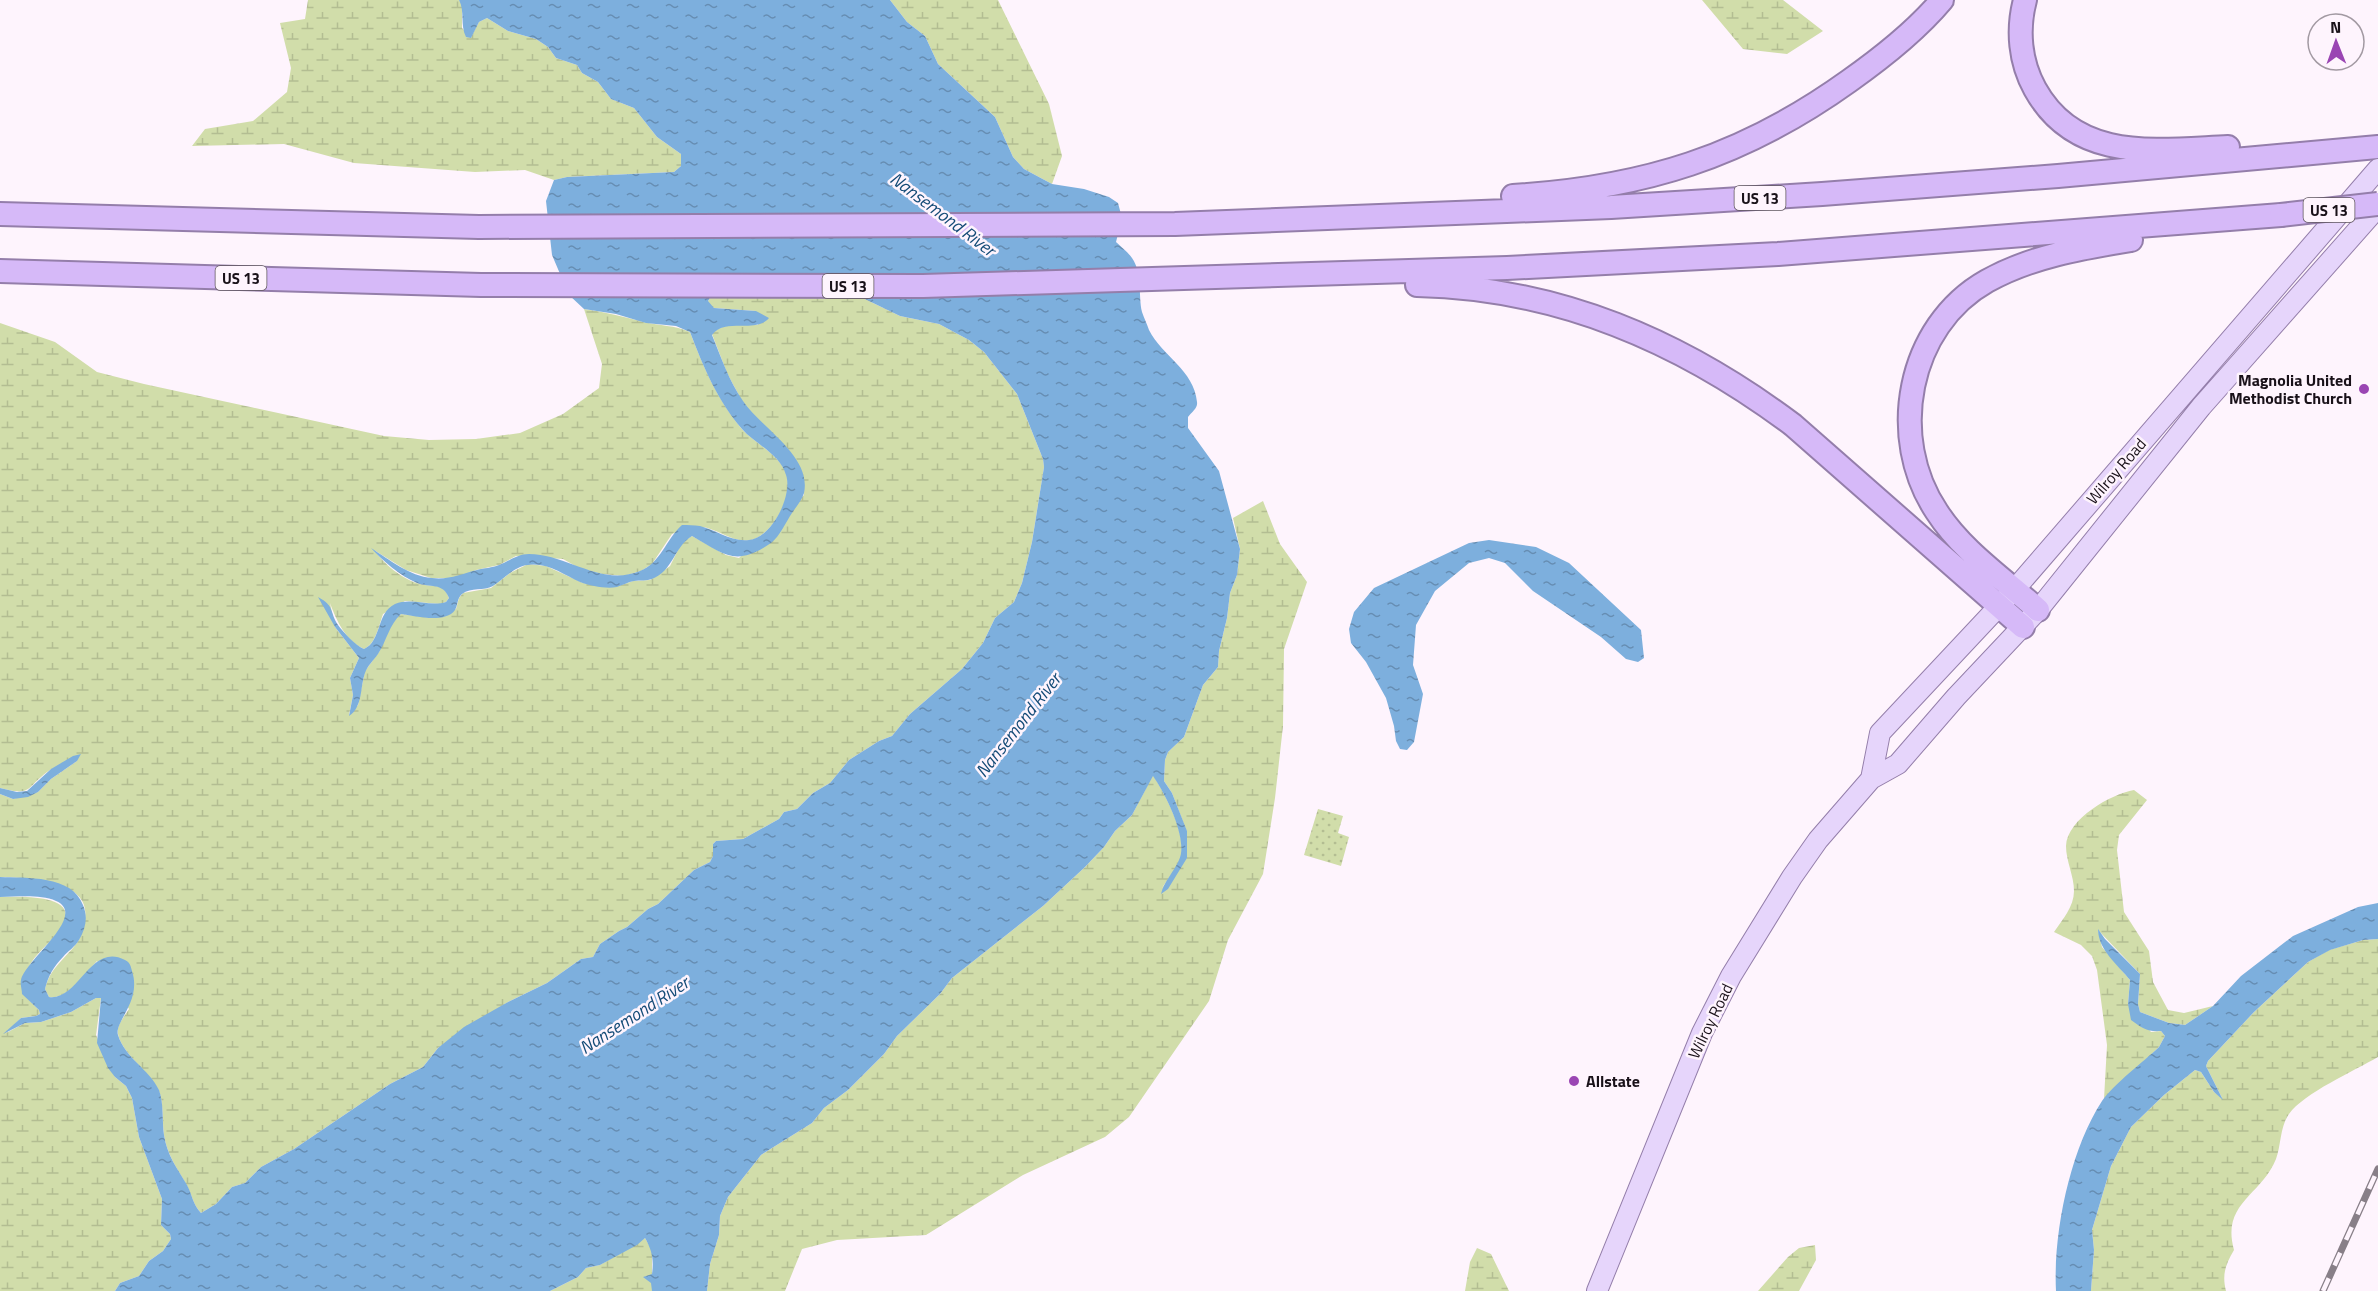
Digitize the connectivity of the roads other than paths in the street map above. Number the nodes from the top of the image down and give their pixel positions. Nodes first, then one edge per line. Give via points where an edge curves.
1 (1942, 0) edge
2 (2025, 0) edge
3 (2378, 147) edge
4 (2344, 150) junction
5 (2378, 169) edge
6 (2378, 206) edge
7 (0, 214) edge
8 (2281, 215) junction
9 (1175, 224) junction
10 (0, 271) edge
11 (1214, 279) junction
12 (2015, 589) junction
13 (1999, 605) junction
14 (2038, 610) junction
15 (2023, 627) junction
16 (1871, 779) junction
17 (1597, 1291) edge

1 - 9 highway via 1893,47 1828,96 1779,126 1739,146 1657,174 1558,193
2 - 4 highway via 2020,37 2030,80 2055,116 2090,140 2123,148 2169,150 2292,146
3 - 4 highway, US 13
4 - 9 highway, US 13 via 1775,197 1553,210
5 - 12 main road, Wilroy Road
6 - 8 highway, US 13, bridge
6 - 14 main road, Wilroy Road via 2202,407
7 - 9 highway, US 13 via 479,227
8 - 11 highway, US 13 via 1778,254
8 - 12 highway via 2037,259 2010,269 1968,294 1935,331 1916,372 1911,394 1909,422 1916,470 1925,492 1952,531
10 - 11 highway, US 13 via 481,285 923,286
11 - 13 highway via 1483,289 1580,311 1627,329 1714,370 1762,402
12 - 13 main road, Wilroy Road
12 - 14 highway
13 - 15 highway
13 - 16 main road, Wilroy Road via 1880,733
14 - 15 main road, Wilroy Road
15 - 16 main road, Wilroy Road via 1898,764
16 - 17 main road, Wilroy Road via 1818,840 1731,976 1702,1033

